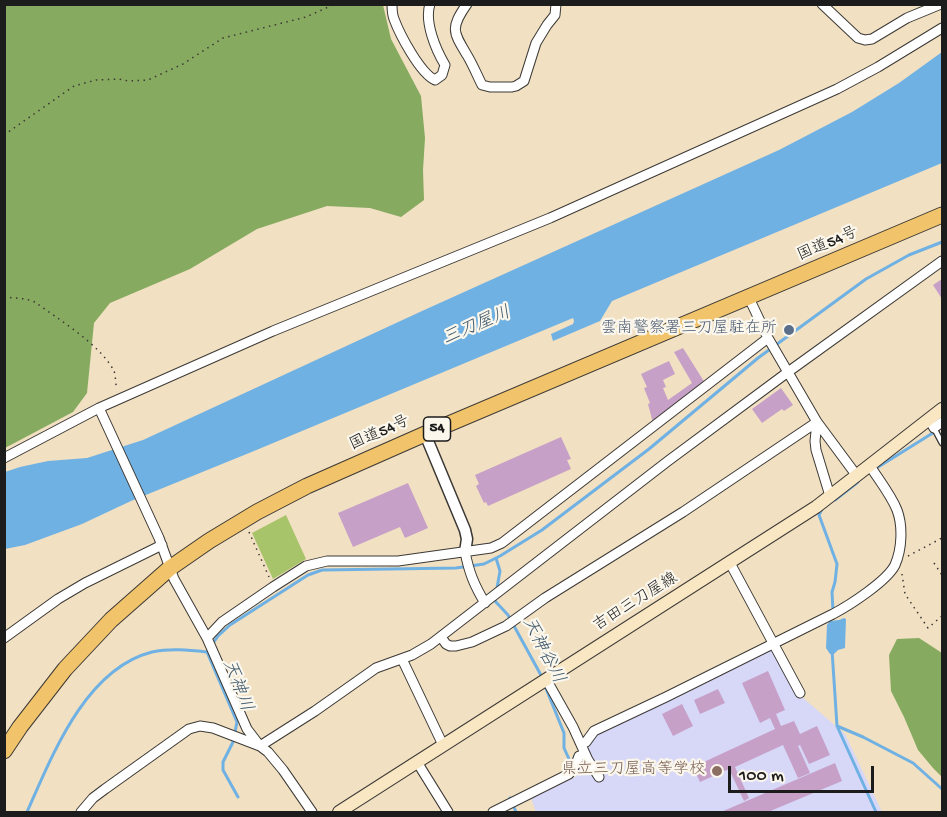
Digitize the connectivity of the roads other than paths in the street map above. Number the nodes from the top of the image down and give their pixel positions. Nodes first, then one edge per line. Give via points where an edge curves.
1 (392, 4) edge
2 (430, 4) edge
3 (467, 4) edge
4 (556, 4) edge
5 (822, 4) edge
6 (941, 4) edge
7 (942, 28) edge
8 (942, 215) edge
9 (942, 261) edge
10 (749, 298) junction
11 (769, 340) junction
12 (788, 372) junction
13 (942, 409) edge
14 (100, 411) junction
15 (817, 422) junction
16 (935, 423) edge
17 (426, 434) junction
18 (942, 443) edge
19 (4, 458) edge
20 (870, 466) junction
21 (857, 476) junction
22 (831, 496) junction
23 (161, 541) junction
24 (465, 552) junction
25 (730, 563) junction
26 (170, 568) junction
27 (485, 603) junction
28 (441, 637) junction
29 (4, 638) edge
30 (207, 638) junction
31 (774, 642) junction
32 (402, 659) junction
33 (546, 679) junction
34 (801, 693) dead end
35 (586, 742) dead end
36 (443, 745) junction
37 (260, 746) junction
38 (4, 751) edge
39 (579, 756) dead end
40 (417, 762) junction
41 (599, 777) dead end
42 (81, 813) edge
43 (312, 813) edge
44 (339, 813) edge
45 (448, 813) edge
46 (493, 813) edge

1 - 2 street via 394,20 410,50 435,80 442,75 445,65 428,19
3 - 4 street via 459,15 455,33 482,85 490,87 512,87 524,81 537,43 555,15
5 - 6 street via 865,40
7 - 14 street via 816,98 550,218 273,330
8 - 10 highway, 国道54号 / 54
9 - 12 street
10 - 11 street
10 - 17 highway, 国道54号 / 54
11 - 12 street
11 - 24 street via 502,543
12 - 15 street
12 - 27 street
13 - 16 main road, 吉田三刀屋線
14 - 19 street
14 - 23 street
15 - 21 street
15 - 22 street via 816,450
15 - 28 street via 506,626 456,646 446,644
16 - 18 lane
16 - 20 main road, 吉田三刀屋線
17 - 24 street via 465,530
17 - 26 highway, 国道54号 / 54 via 257,512
20 - 21 main road, 吉田三刀屋線
20 - 31 street via 900,518 900,547 894,565 856,601
21 - 22 main road, 吉田三刀屋線
22 - 25 main road, 吉田三刀屋線
23 - 26 street
23 - 29 street via 57,599
24 - 27 street via 469,572
24 - 30 street via 398,561 327,561 306,567 222,622
25 - 31 street
25 - 33 main road, 吉田三刀屋線
26 - 30 street
26 - 38 highway, 国道54号 / 54 via 85,646
27 - 28 street
28 - 32 street
30 - 37 street via 247,729
31 - 34 street
31 - 35 street via 594,731
32 - 36 street
32 - 37 street via 376,668
33 - 36 main road, 吉田三刀屋線
33 - 41 street
36 - 40 main road, 吉田三刀屋線
37 - 42 street via 206,726 189,729 93,798
37 - 43 street via 283,770
39 - 46 street via 569,774
40 - 44 main road, 吉田三刀屋線
40 - 45 street

